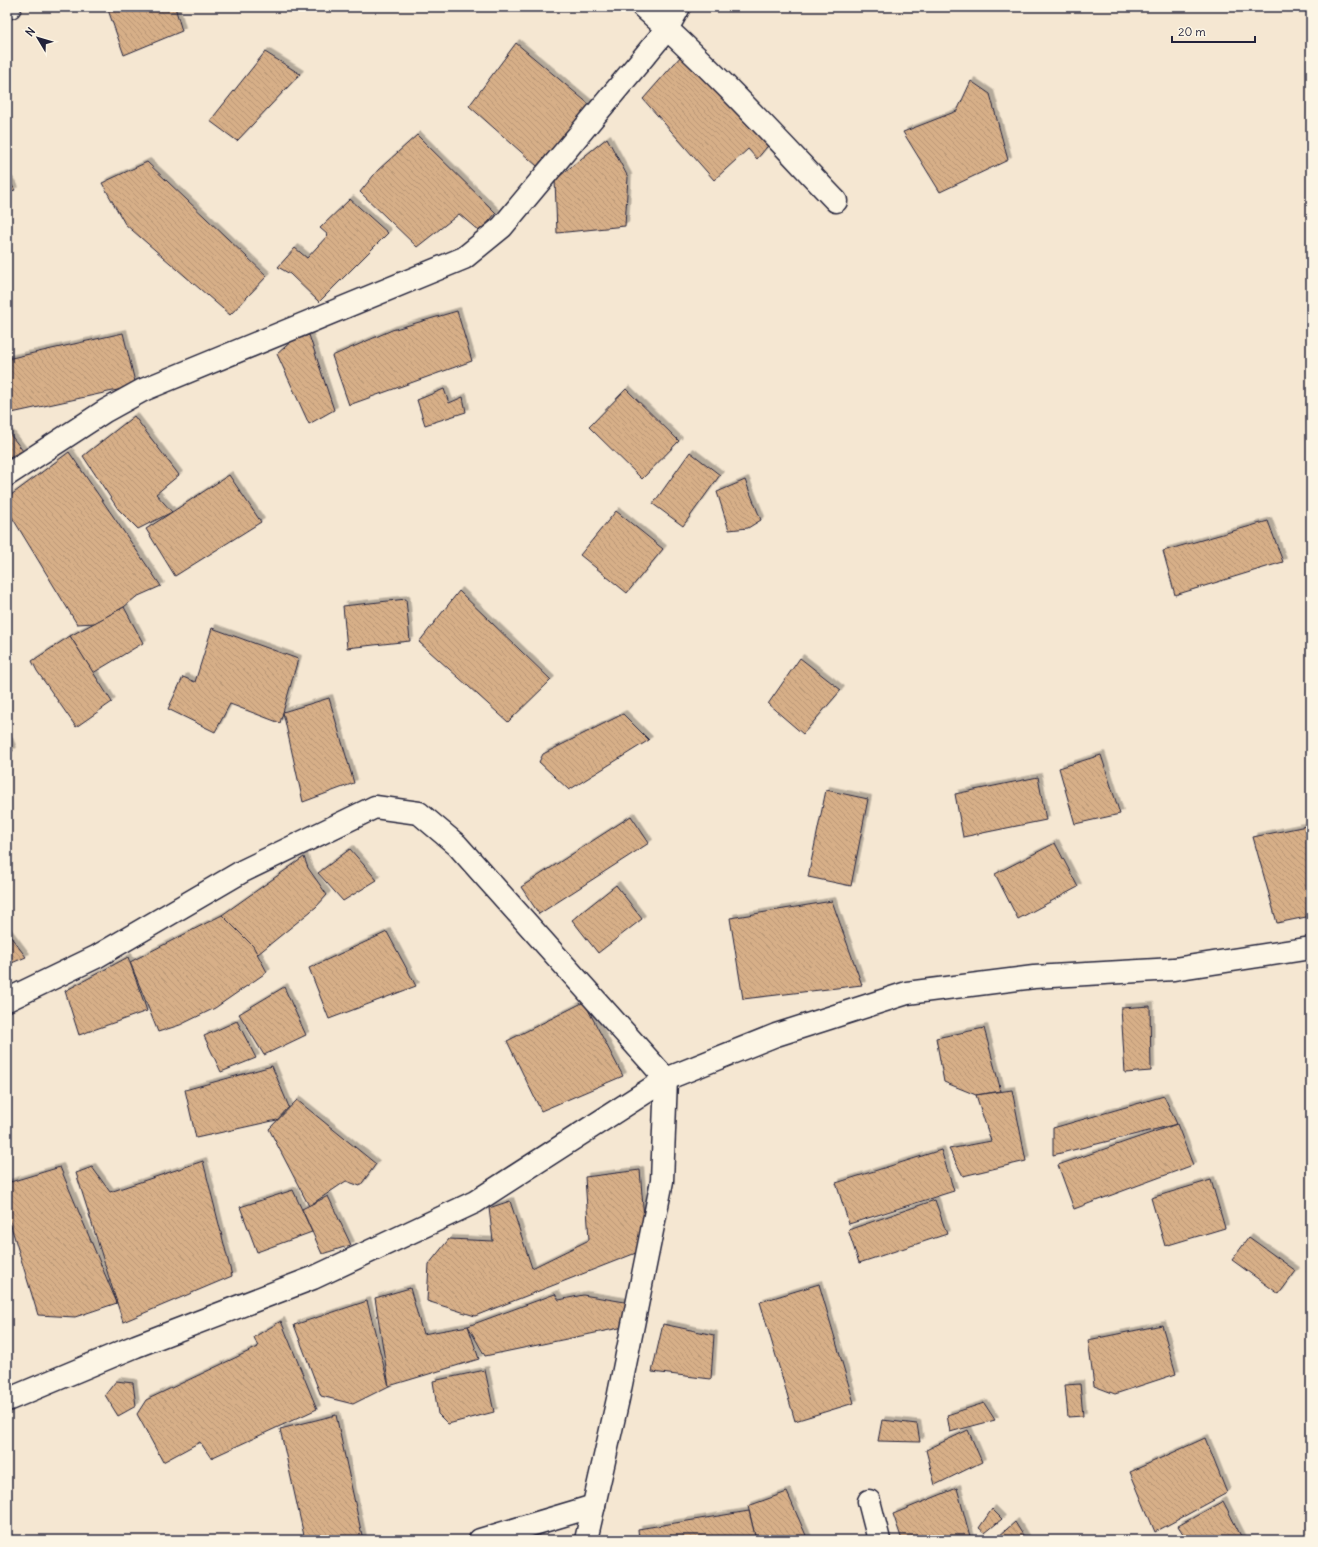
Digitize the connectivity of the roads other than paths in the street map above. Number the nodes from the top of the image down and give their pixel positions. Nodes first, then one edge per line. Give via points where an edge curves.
1 (10, 7) edge
2 (643, 7) edge
3 (679, 7) edge
4 (7, 8) edge
5 (667, 29) junction
6 (836, 201) dead end
7 (7, 475) edge
8 (1311, 948) edge
9 (7, 1000) edge
10 (666, 1079) junction
11 (7, 1400) edge
12 (869, 1501) dead end
13 (594, 1506) junction
14 (480, 1540) edge
15 (586, 1540) edge
16 (879, 1540) edge

1 - 4 street
2 - 5 street
3 - 5 street
5 - 6 street
5 - 7 street via 502,227 464,258 143,390
8 - 10 street via 1174,969 1034,977 907,993 776,1035
9 - 10 street via 96,957 243,871 375,808 419,813 457,845
10 - 11 street via 475,1202 313,1278 136,1346
10 - 13 street via 662,1181
12 - 16 street
13 - 14 street
13 - 15 street

